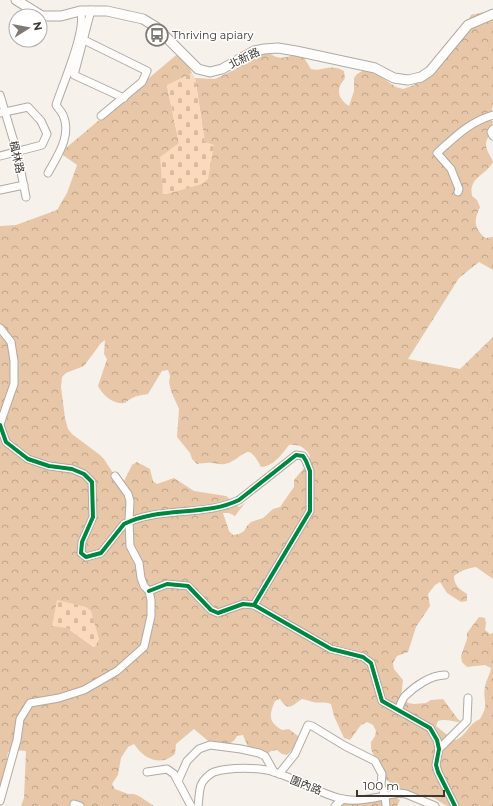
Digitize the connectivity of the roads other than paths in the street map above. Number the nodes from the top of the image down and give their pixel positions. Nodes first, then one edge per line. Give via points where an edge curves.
1 (16, 0) edge
2 (91, 10) junction
3 (80, 11) junction
4 (493, 14) edge
5 (84, 40) junction
6 (0, 95) edge
7 (124, 98) junction
8 (3, 112) edge
9 (493, 115) edge
10 (101, 116) dead end
11 (493, 129) edge
12 (493, 136) edge
13 (17, 152) junction
14 (0, 156) edge
15 (48, 173) dead end
16 (24, 185) junction
17 (0, 190) edge
18 (458, 192) dead end
19 (26, 197) dead end
20 (0, 328) edge
21 (0, 425) edge
22 (115, 476) dead end
23 (129, 521) junction
24 (149, 591) junction
25 (254, 605) junction
26 (445, 674) dead end
27 (468, 698) dead end
28 (398, 710) junction
29 (439, 749) junction
30 (148, 772) dead end
31 (276, 773) junction
32 (178, 781) junction
33 (385, 796) junction
34 (343, 799) junction
35 (0, 801) edge
36 (191, 806) edge
37 (198, 806) edge
38 (335, 806) edge
39 (386, 806) edge
40 (435, 806) edge
41 (455, 806) edge

1 - 3 main road, 北新路 via 42,16 61,16
2 - 3 main road, 北新路
2 - 4 main road, 北新路 via 143,19 156,26 198,69 210,72 222,69 254,52 278,48 375,68 394,78 408,80 421,77 430,71 468,25
2 - 5 street
3 - 15 street via 82,16 79,40 56,105 63,115 66,128 65,142
5 - 7 street via 74,75
5 - 7 street via 147,71 142,82
6 - 8 street, 楓林路
7 - 10 street
8 - 13 street, 楓林路
8 - 13 street via 28,107 41,121 47,134 42,145
9 - 18 street via 479,119 461,131 437,153 451,169
11 - 12 street
13 - 14 street
13 - 16 street, 楓林路
16 - 17 street
16 - 19 street, 楓林路
20 - 21 street via 11,342 14,384
21 - 23 street via 6,442 28,459 49,466 72,469 84,474 92,482 93,517 82,542 81,553 86,557 101,553
22 - 23 street via 128,494
23 - 24 street via 130,546 139,563 144,586
23 - 25 street via 150,515 230,504 239,500 296,455 303,456 310,471 310,511
24 - 25 street via 167,584 188,586 211,610 218,613 243,604
24 - 35 street via 151,616 144,647 117,671 84,690 60,698 30,702 20,719 17,740
25 - 28 street via 331,649 363,657 371,663 382,701
26 - 28 street via 427,680 404,697
27 - 29 street via 467,721
28 - 29 street via 430,728
29 - 41 street via 436,764 438,772
30 - 32 street via 167,769
31 - 32 street via 265,756 259,753 210,745 199,749 187,761
31 - 33 street via 295,754 308,725 375,761 382,774 381,785
31 - 34 street, 圍內路
31 - 37 street, 圍內路 via 230,769 213,773 201,785
32 - 36 street
33 - 34 street, 圍內路 via 359,800
33 - 39 street
33 - 40 street, 圍內路 via 406,794
34 - 38 street

